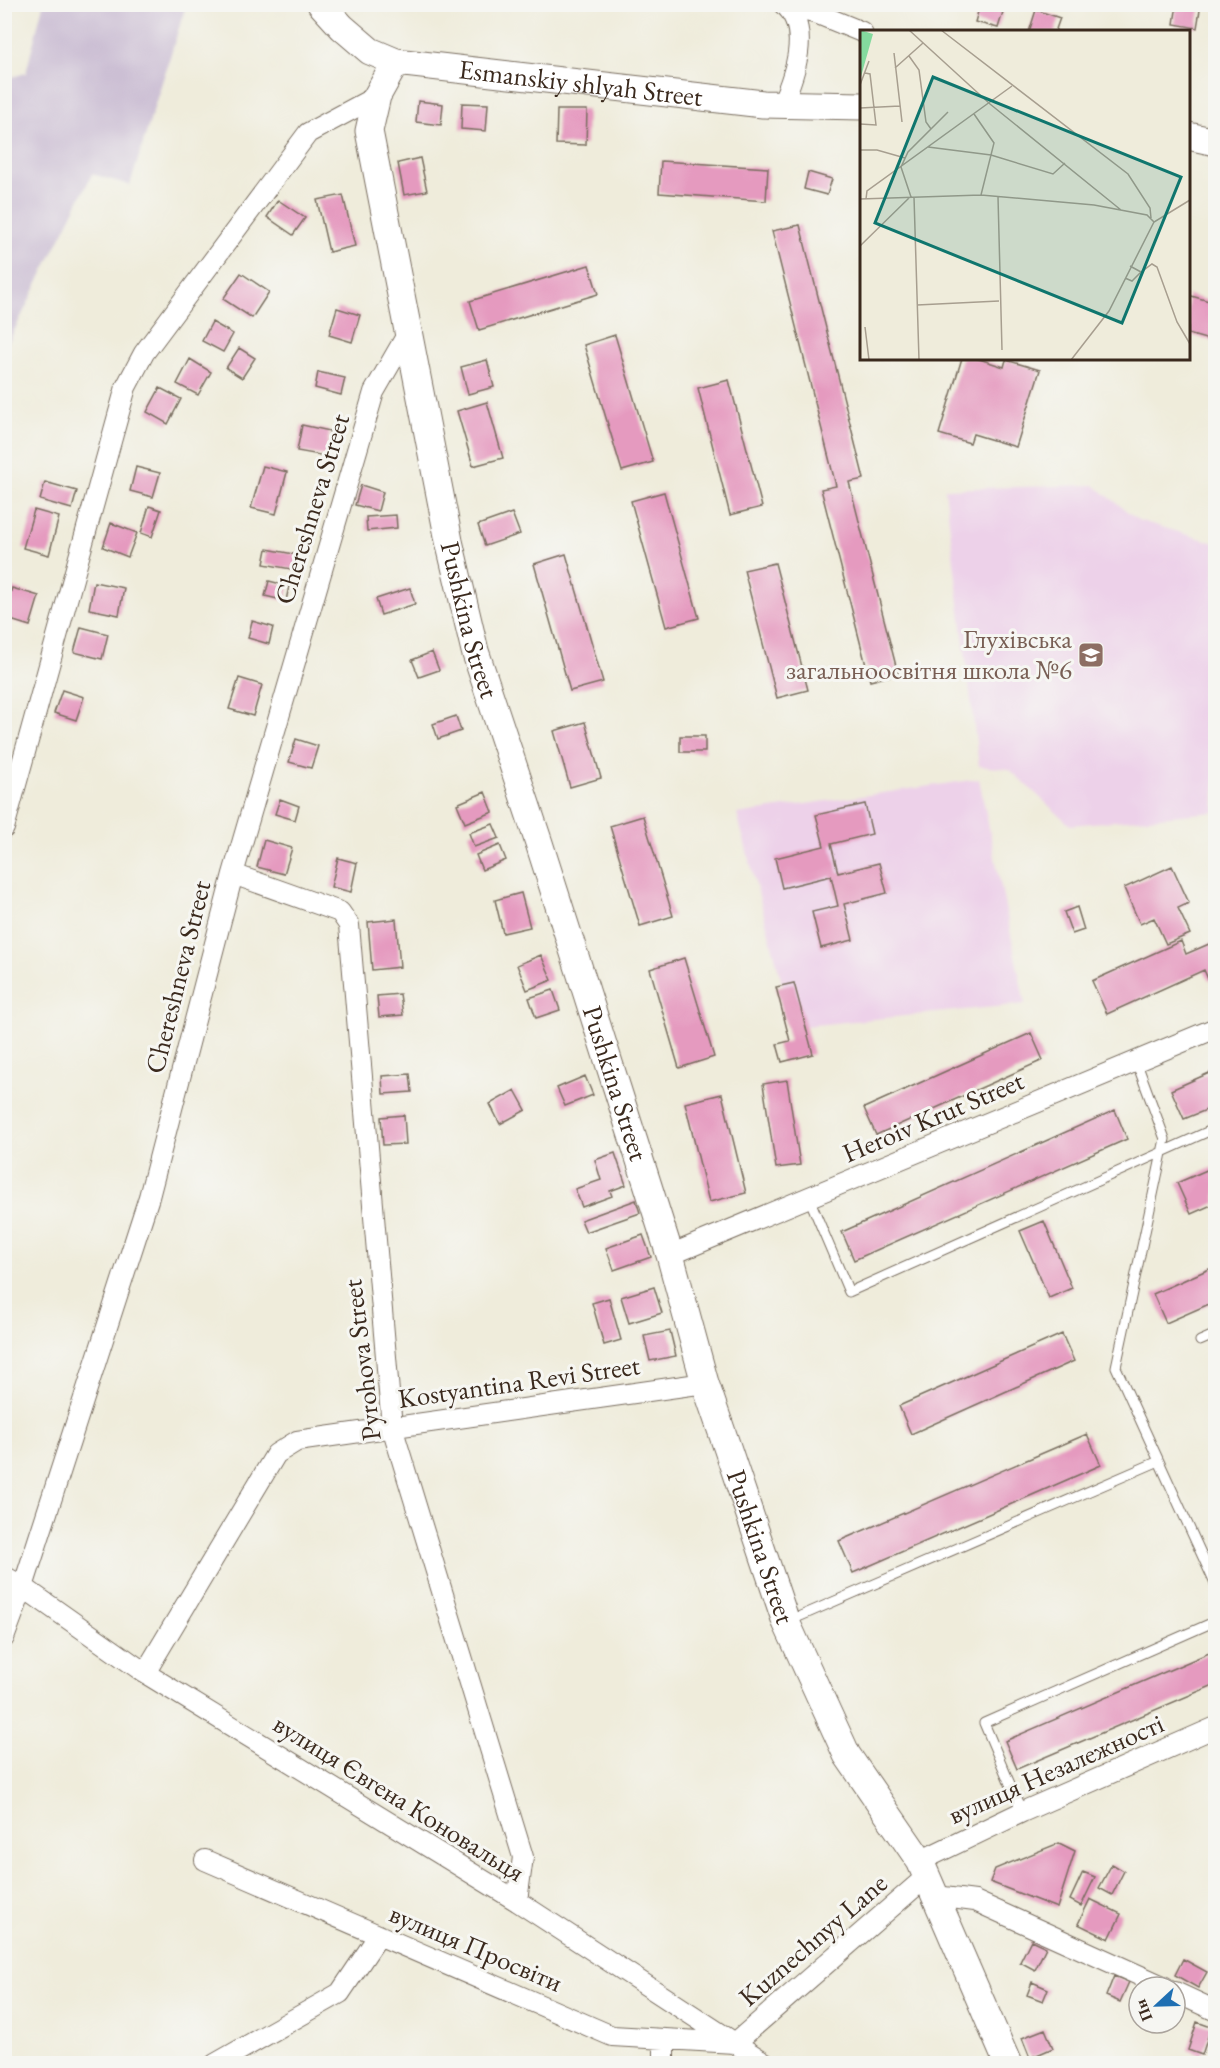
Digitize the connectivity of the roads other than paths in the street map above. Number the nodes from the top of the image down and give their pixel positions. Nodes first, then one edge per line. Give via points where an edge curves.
1 (321, 4) edge
2 (784, 4) edge
3 (860, 32) edge
4 (396, 62) junction
5 (377, 96) junction
6 (782, 104) junction
7 (860, 106) edge
8 (1190, 136) edge
9 (1215, 142) edge
10 (408, 333) junction
11 (4, 828) edge
12 (233, 874) junction
13 (1215, 1029) edge
14 (1136, 1061) junction
15 (1215, 1128) edge
16 (1162, 1153) junction
17 (809, 1198) junction
18 (670, 1255) junction
19 (1215, 1334) edge
20 (1200, 1341) dead end
21 (705, 1383) junction
22 (392, 1427) junction
23 (1159, 1461) junction
24 (4, 1576) edge
25 (1215, 1586) edge
26 (23, 1587) junction
27 (1215, 1621) edge
28 (786, 1622) junction
29 (4, 1638) edge
30 (144, 1673) junction
31 (1215, 1727) edge
32 (1022, 1812) junction
33 (205, 1860) dead end
34 (927, 1878) junction
35 (517, 1901) junction
36 (379, 1935) junction
37 (1138, 1975) edge
38 (1187, 1998) edge
39 (1215, 2011) edge
40 (664, 2040) junction
41 (735, 2043) junction
42 (215, 2064) edge
43 (664, 2064) edge
44 (767, 2064) edge
45 (1008, 2064) edge

1 - 4 street, Esmanskiy shlyah Street via 370,51
2 - 3 street
2 - 6 street via 793,13 798,58
4 - 5 street, Pushkina Street
4 - 6 street, Esmanskiy shlyah Street
5 - 10 street, Pushkina Street via 369,131
5 - 11 street via 308,133 144,353 126,387
6 - 7 street, Esmanskiy shlyah Street
8 - 9 street
10 - 12 street, Chereshneva Street via 374,392
10 - 18 street, Pushkina Street via 448,541 475,651
12 - 22 street, Pyrohova Street via 340,912 349,925
12 - 26 street, Chereshneva Street via 149,1197
13 - 14 street, Heroiv Krut Street
14 - 16 lane via 1165,1139
14 - 17 street, Heroiv Krut Street
15 - 16 lane
16 - 17 lane via 849,1292
16 - 23 lane via 1116,1367
17 - 18 street, Heroiv Krut Street
18 - 21 street, Pushkina Street
19 - 20 lane
21 - 22 street, Kostyantina Revi Street
21 - 28 street, Pushkina Street
22 - 30 street, Kostyantina Revi Street via 297,1441 276,1454
22 - 35 street, Pyrohova Street via 523,1857
23 - 25 lane
23 - 28 lane
24 - 26 street, вулиця Євгена Коновальця
26 - 29 street, Chereshneva Street
26 - 30 street, вулиця Євгена Коновальця
27 - 32 lane via 984,1723
28 - 34 street, Pushkina Street via 848,1755
30 - 35 street, вулиця Євгена Коновальця
31 - 32 street, вулиця Незалежності
32 - 34 street, вулиця Незалежності
33 - 36 street, вулиця Просвіти
34 - 37 street
34 - 41 street, Kuznechnyy Lane
34 - 45 street, Pushkina Street
35 - 41 street, вулиця Євгена Коновальця
36 - 40 street, вулиця Просвіти via 612,2036
36 - 42 street via 340,1993
38 - 39 street
40 - 41 street, вулиця Просвіти
40 - 43 street
41 - 44 street, вулиця Євгена Коновальця

